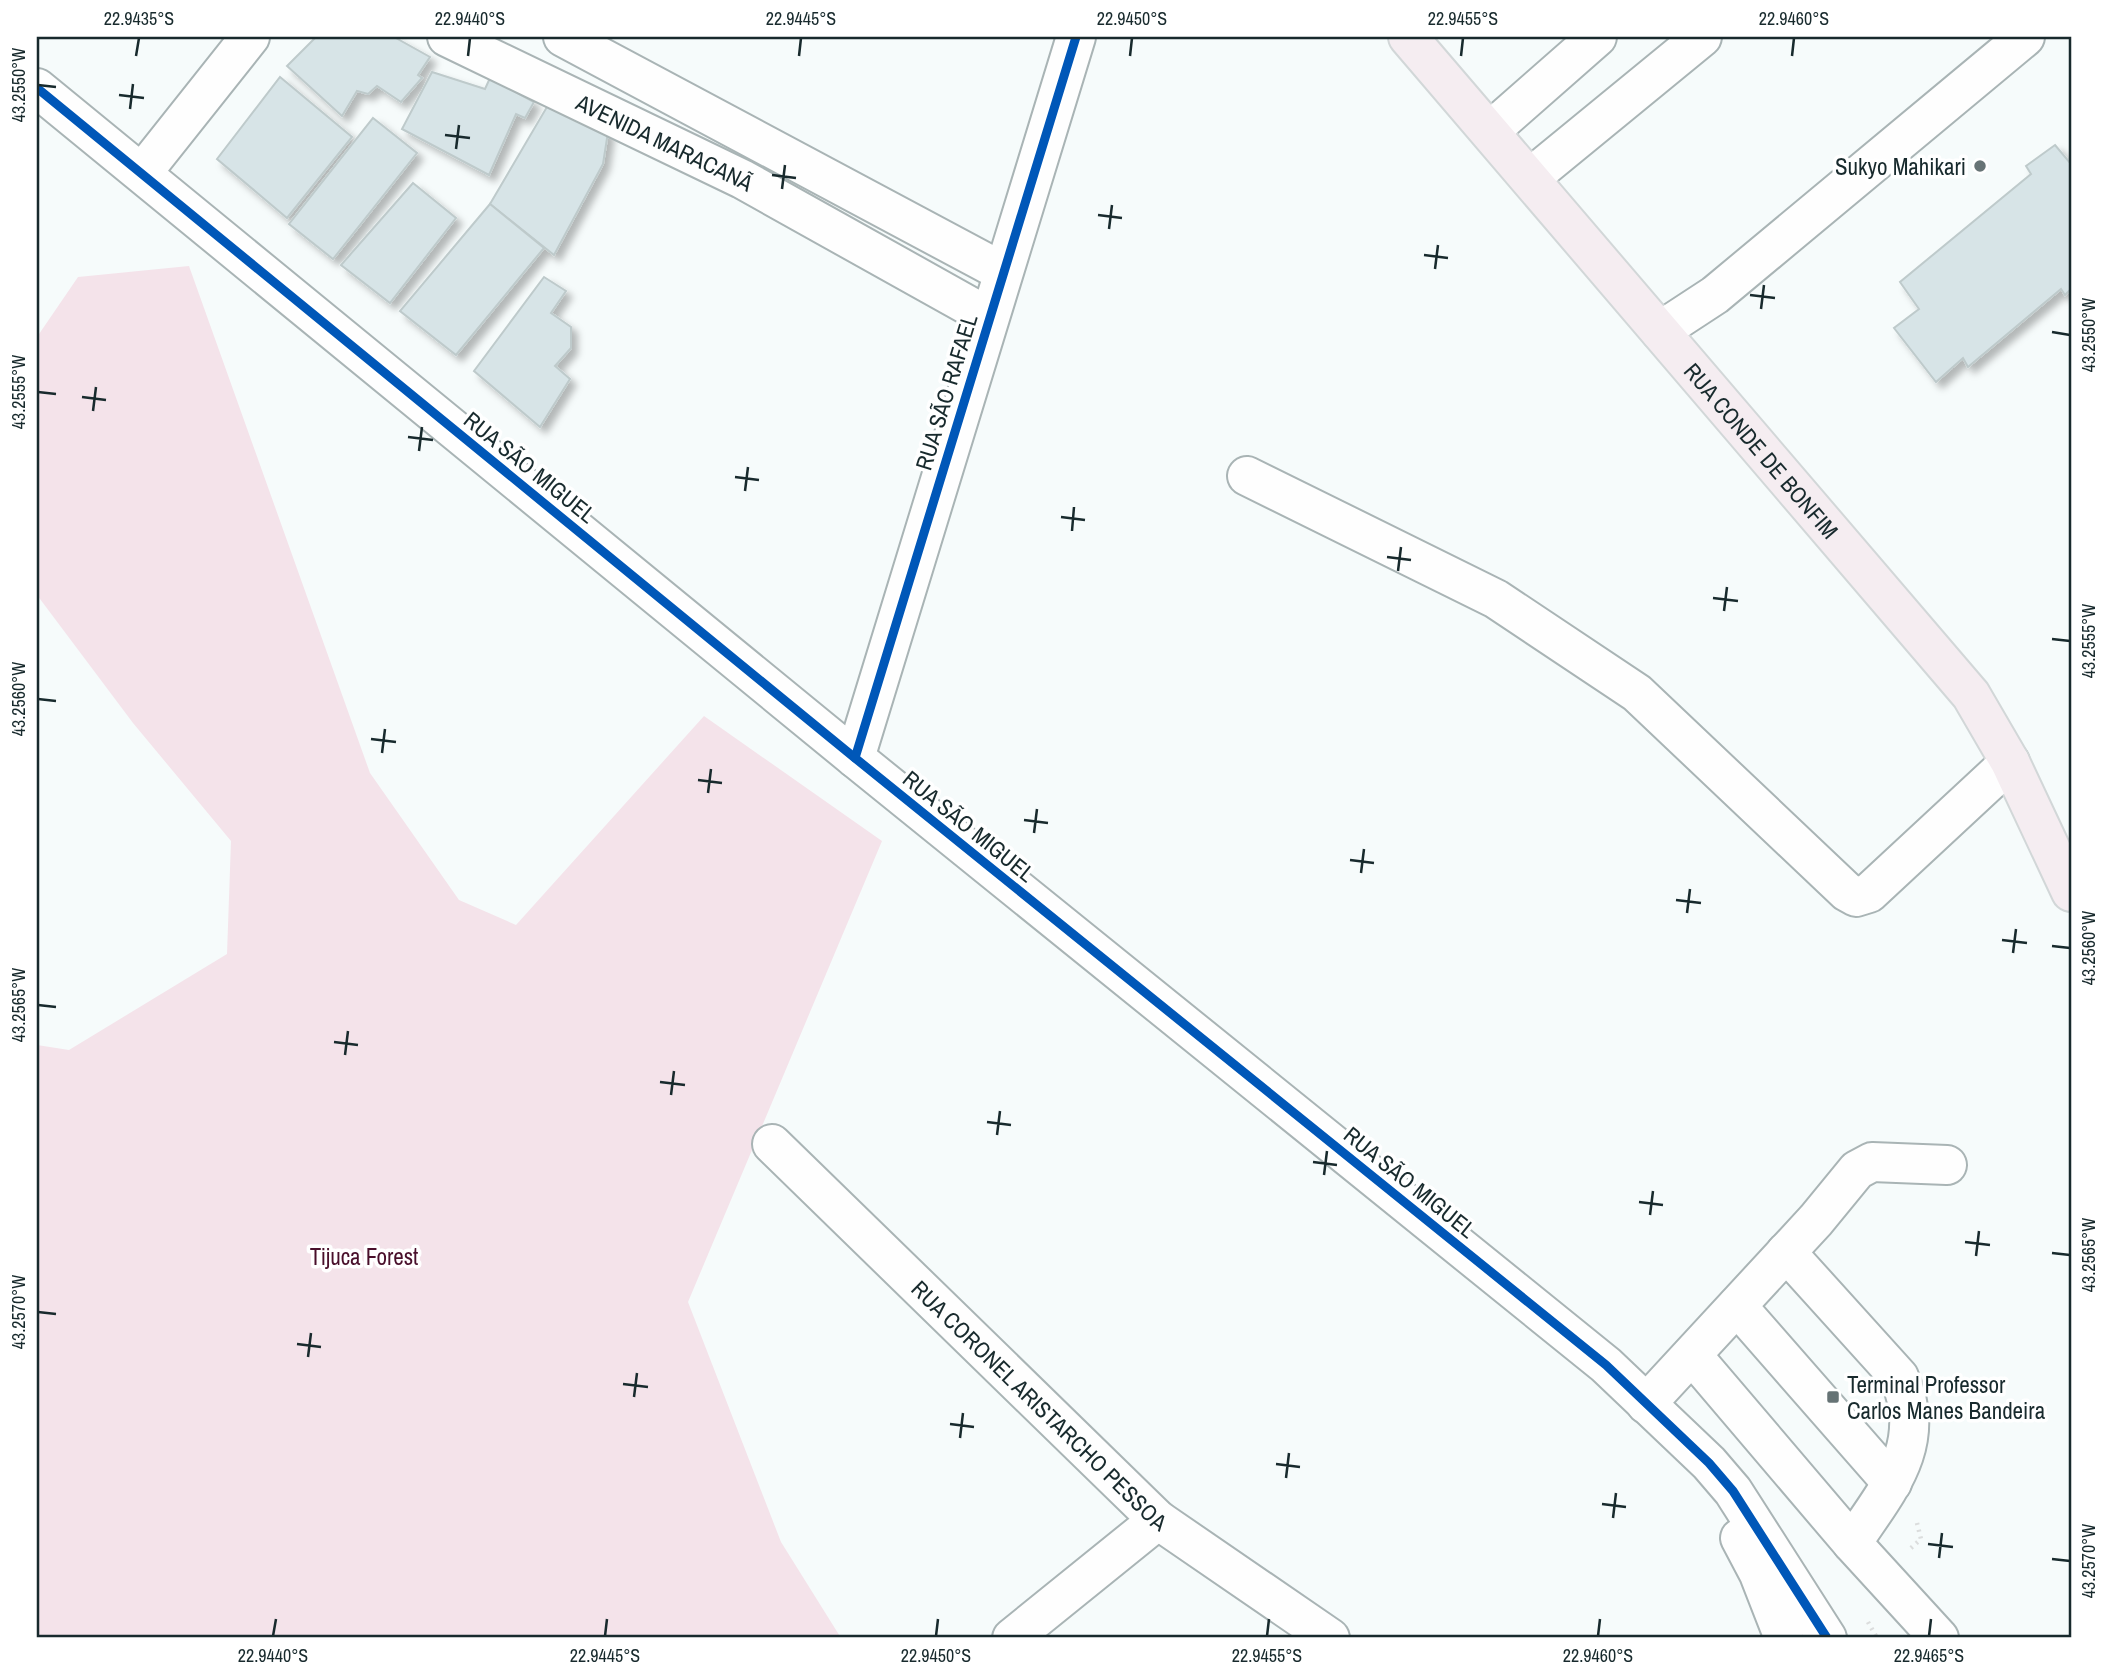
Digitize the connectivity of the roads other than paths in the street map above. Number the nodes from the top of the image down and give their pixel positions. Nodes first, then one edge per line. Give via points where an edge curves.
1 (250, 37) edge
2 (447, 37) edge
3 (563, 37) edge
4 (1076, 37) edge
5 (1408, 37) edge
6 (1598, 37) edge
7 (1702, 37) edge
8 (2025, 37) edge
9 (37, 89) edge
10 (1490, 131) junction
11 (142, 173) junction
12 (1530, 177) junction
13 (1003, 272) junction
14 (989, 317) junction
15 (1660, 331) junction
16 (1247, 476) dead end
17 (855, 758) junction
18 (2010, 762) junction
19 (2071, 892) edge
20 (772, 1144) dead end
21 (1947, 1166) dead end
22 (1786, 1252) junction
23 (1737, 1306) junction
24 (1692, 1355) junction
25 (1646, 1404) junction
26 (1709, 1463) junction
27 (1892, 1483) junction
28 (1158, 1520) junction
29 (1852, 1543) junction
30 (1012, 1638) edge
31 (1330, 1638) edge
32 (1784, 1638) edge
33 (1827, 1638) edge
34 (1836, 1638) edge
35 (1939, 1638) edge

1 - 11 street
2 - 14 street, AVENIDA MARACANÃ via 742,179
3 - 13 street, AVENIDA MARACANÃ
4 - 13 street, RUA SÃO RAFAEL
5 - 10 main road, RUA CONDE DE BONFIM
6 - 10 street
7 - 12 street
8 - 15 street via 1715,295
9 - 11 street, RUA SÃO MIGUEL
10 - 12 main road, RUA CONDE DE BONFIM
11 - 17 street, RUA SÃO MIGUEL
12 - 15 main road, RUA CONDE DE BONFIM
13 - 14 street, RUA SÃO RAFAEL
14 - 17 street, RUA SÃO RAFAEL
15 - 18 main road, RUA CONDE DE BONFIM via 1971,695
16 - 18 street via 1496,598 1637,693 1856,897 1869,893
17 - 25 street, RUA SÃO MIGUEL via 1606,1365
18 - 19 main road, RUA CONDE DE BONFIM
20 - 28 street, RUA CORONEL ARISTARCHO PESSOA
21 - 22 street via 1872,1162 1857,1170
22 - 23 street
22 - 27 street via 1899,1377 1908,1397 1912,1427
23 - 24 street
23 - 27 street
24 - 25 street
24 - 29 street
25 - 26 street, RUA SÃO MIGUEL
25 - 32 street, RUA SÃO MIGUEL via 1732,1524 1759,1574
26 - 33 street, RUA SÃO MIGUEL via 1777,1557
26 - 34 street via 1740,1473 1748,1484 1837,1609
27 - 29 street
28 - 30 street
28 - 31 street, RUA CORONEL ARISTARCHO PESSOA
29 - 35 street

